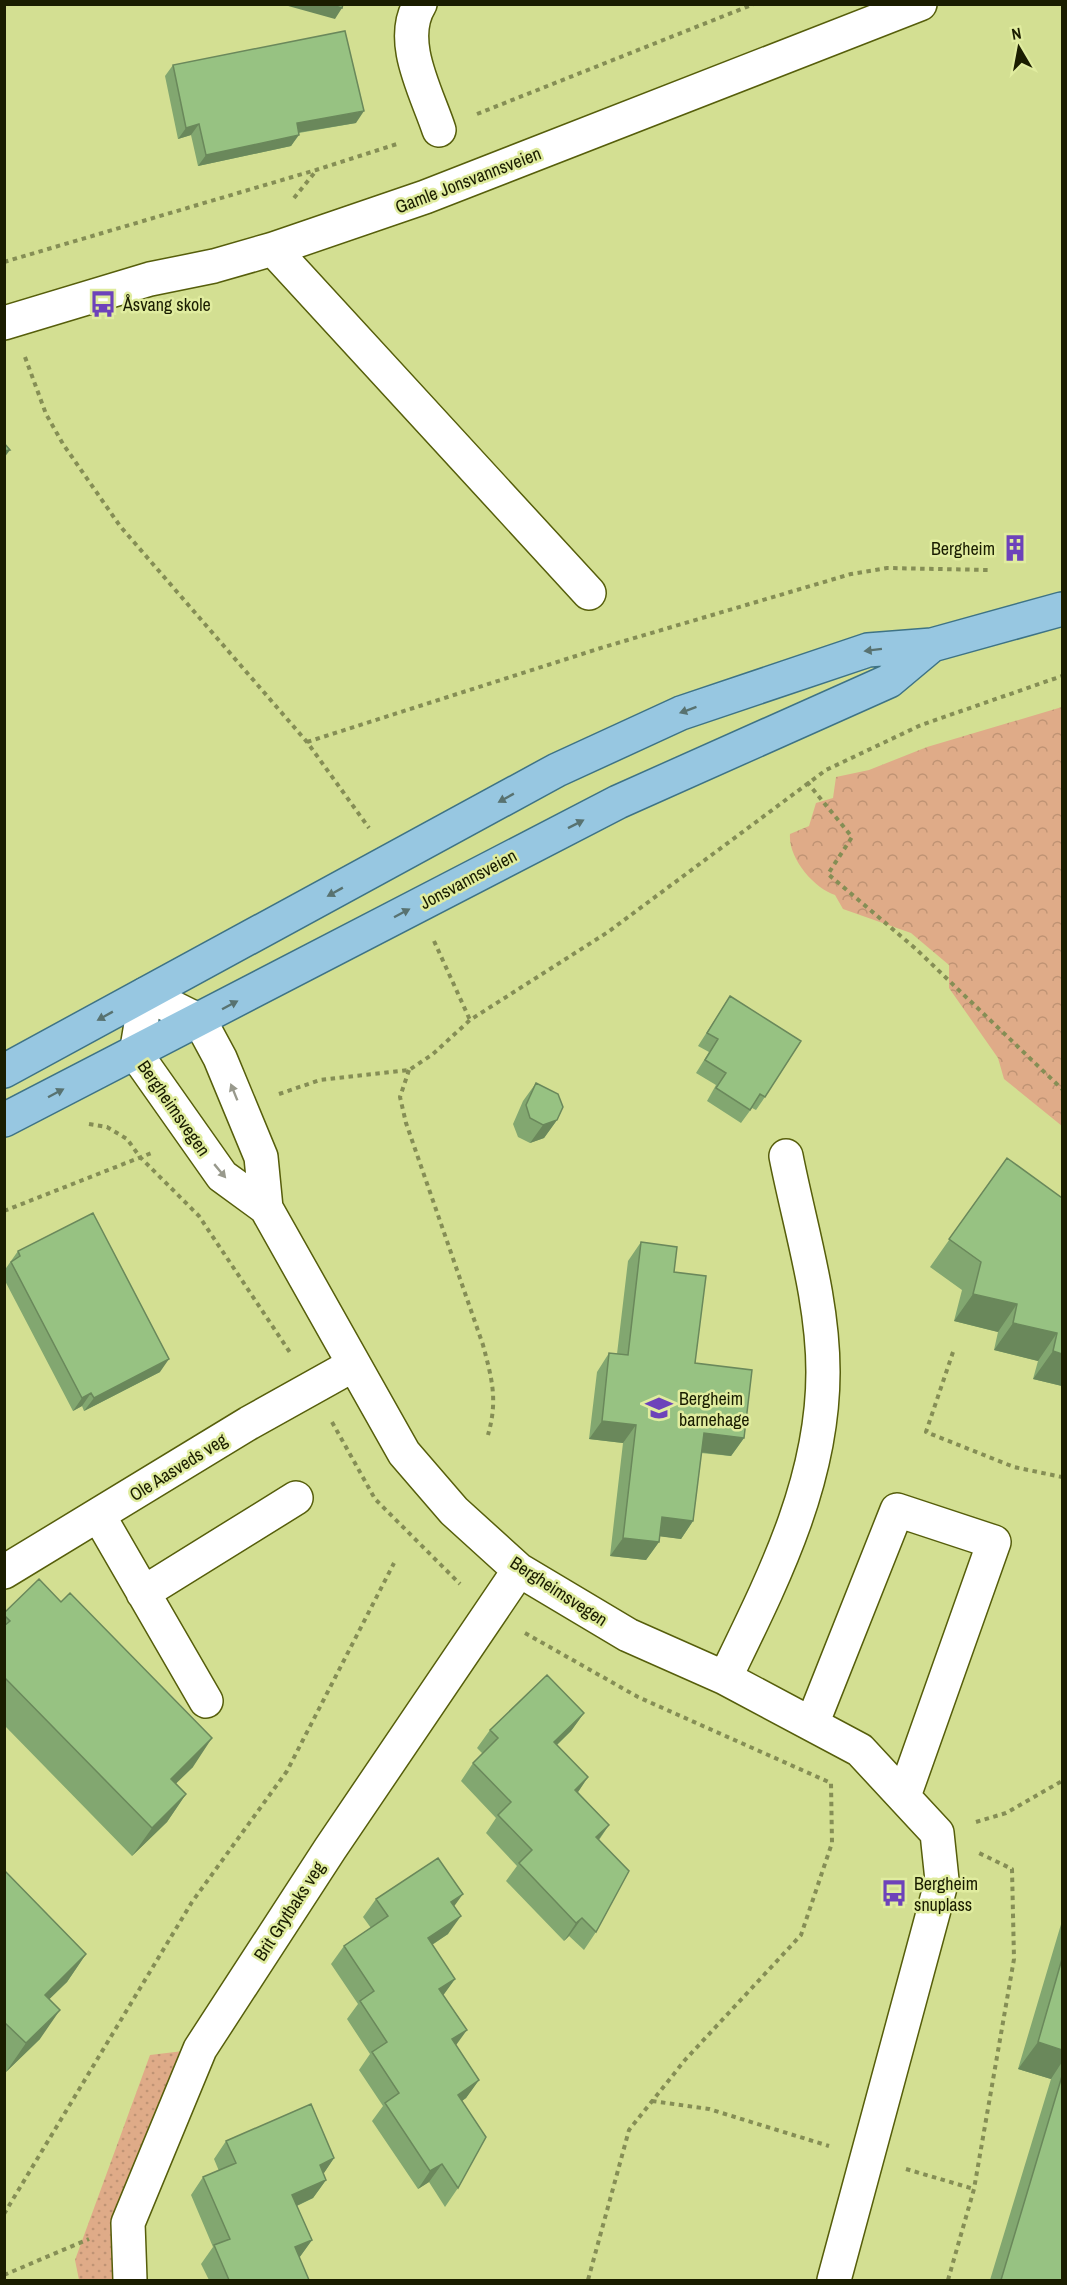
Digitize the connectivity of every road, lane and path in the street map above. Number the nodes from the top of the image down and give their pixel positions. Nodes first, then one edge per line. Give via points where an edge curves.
1 (420, 4) edge
2 (753, 4) edge
3 (920, 4) edge
4 (439, 129) junction
5 (316, 170) junction
6 (287, 204) dead end
7 (273, 249) junction
8 (4, 262) edge
9 (4, 323) edge
10 (23, 352) dead end
11 (988, 570) dead end
12 (589, 593) dead end
13 (1062, 609) edge
14 (932, 645) junction
15 (1062, 676) edge
16 (307, 742) junction
17 (807, 782) junction
18 (370, 828) dead end
19 (431, 935) dead end
20 (146, 993) junction
21 (470, 1020) junction
22 (200, 1021) junction
23 (136, 1054) junction
24 (409, 1070) junction
25 (4, 1071) edge
26 (1062, 1089) edge
27 (277, 1095) dead end
28 (4, 1120) edge
29 (82, 1123) dead end
30 (158, 1150) dead end
31 (786, 1156) dead end
32 (140, 1157) junction
33 (266, 1208) junction
34 (4, 1211) edge
35 (953, 1352) dead end
36 (353, 1365) junction
37 (488, 1436) dead end
38 (1062, 1477) edge
39 (296, 1498) dead end
40 (99, 1516) junction
41 (394, 1563) dead end
42 (519, 1570) junction
43 (4, 1572) edge
44 (143, 1593) junction
45 (725, 1678) junction
46 (206, 1701) dead end
47 (812, 1724) junction
48 (1062, 1781) edge
49 (904, 1796) junction
50 (937, 1833) junction
51 (832, 1843) dead end
52 (652, 2101) junction
53 (798, 2137) dead end
54 (4, 2214) edge
55 (128, 2223) junction
56 (4, 2276) edge
57 (130, 2280) edge
58 (588, 2280) edge
59 (834, 2280) edge
60 (948, 2280) edge

1 - 4 street via 412,26 412,50
2 - 4 path
3 - 7 street, Gamle Jonsvannsveien via 425,197
4 - 5 path
5 - 6 path
5 - 8 path
7 - 9 street, Gamle Jonsvannsveien via 150,279
7 - 12 street
10 - 16 path via 46,414 120,526
11 - 16 path via 887,568 851,574 604,647
13 - 14 main road, Jonsvannsveien
14 -> 20 main road, Jonsvannsveien via 868,650 681,713 557,770
22 -> 14 main road, Jonsvannsveien via 618,802 889,681
15 - 17 path via 921,725
16 - 18 path
17 - 21 path via 608,932
17 - 26 path via 852,837 828,874 916,948
19 - 21 path
20 - 22 street
20 - 23 street, Bergheimsvegen
20 -> 25 main road, Jonsvannsveien
21 - 24 path
22 - 23 main road, Jonsvannsveien
33 -> 22 street, Bergheimsvegen via 261,1157 220,1058
28 -> 23 main road, Jonsvannsveien
23 -> 33 street, Bergheimsvegen via 222,1176
24 - 27 path via 320,1080
24 - 37 path via 400,1097 406,1123 483,1345 492,1382 495,1412
29 - 32 path via 107,1127 127,1139
30 - 32 path
31 - 45 street via 816,1293 823,1372 816,1445 801,1508 780,1564
32 - 34 path
33 - 36 street, Bergheimsvegen
35 - 38 path via 926,1432 1014,1467
36 - 40 street, Ole Aasveds veg via 249,1423
36 - 42 street, Bergheimsvegen via 404,1453 454,1511
39 - 44 street
40 - 43 street, Ole Aasveds veg
40 - 44 street
41 - 54 path via 287,1771 192,1902
42 - 45 street, Bergheimsvegen via 628,1635
42 - 55 street, Brit Grytbaks veg via 200,2049
44 - 46 street
45 - 47 street, Bergheimsvegen
47 - 49 street, Bergheimsvegen via 860,1750
47 - 49 street via 897,1510 993,1542
48 - 50 path via 1006,1813
49 - 50 street, Bergheimsvegen
50 - 59 street via 942,1880
50 - 60 path via 1012,1869 1014,1959 974,2189
51 - 52 path via 801,1935
52 - 53 path via 709,2109
52 - 58 path via 629,2130
55 - 56 path
55 - 57 street, Brit Grytbaks veg

